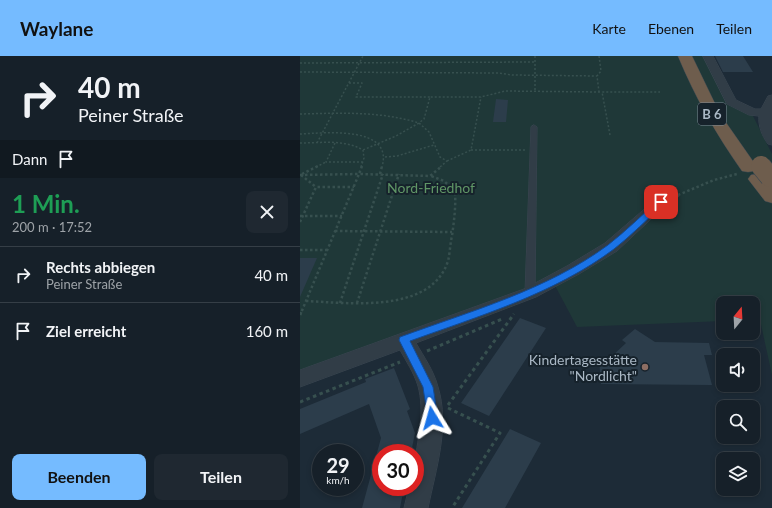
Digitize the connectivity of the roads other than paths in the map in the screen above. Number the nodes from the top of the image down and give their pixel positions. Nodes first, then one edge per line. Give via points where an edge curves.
1 (685, 56) edge
2 (695, 56) edge
3 (708, 56) edge
4 (772, 98) edge
5 (765, 113) junction
6 (534, 127) dead end
7 (772, 141) edge
8 (758, 174) edge
9 (772, 197) edge
10 (661, 202) road end
11 (530, 293) junction
12 (404, 340) junction
13 (300, 379) edge
14 (416, 508) edge

1 - 8 highway, B 6 via 712,116 725,136
2 - 8 highway, B 6 via 724,116
3 - 5 street via 731,102 753,112
4 - 5 street
5 - 7 street via 764,122
6 - 11 lane
8 - 9 highway, B 6
10 - 11 street via 611,247
11 - 12 street
12 - 13 street
12 - 14 street via 439,412

